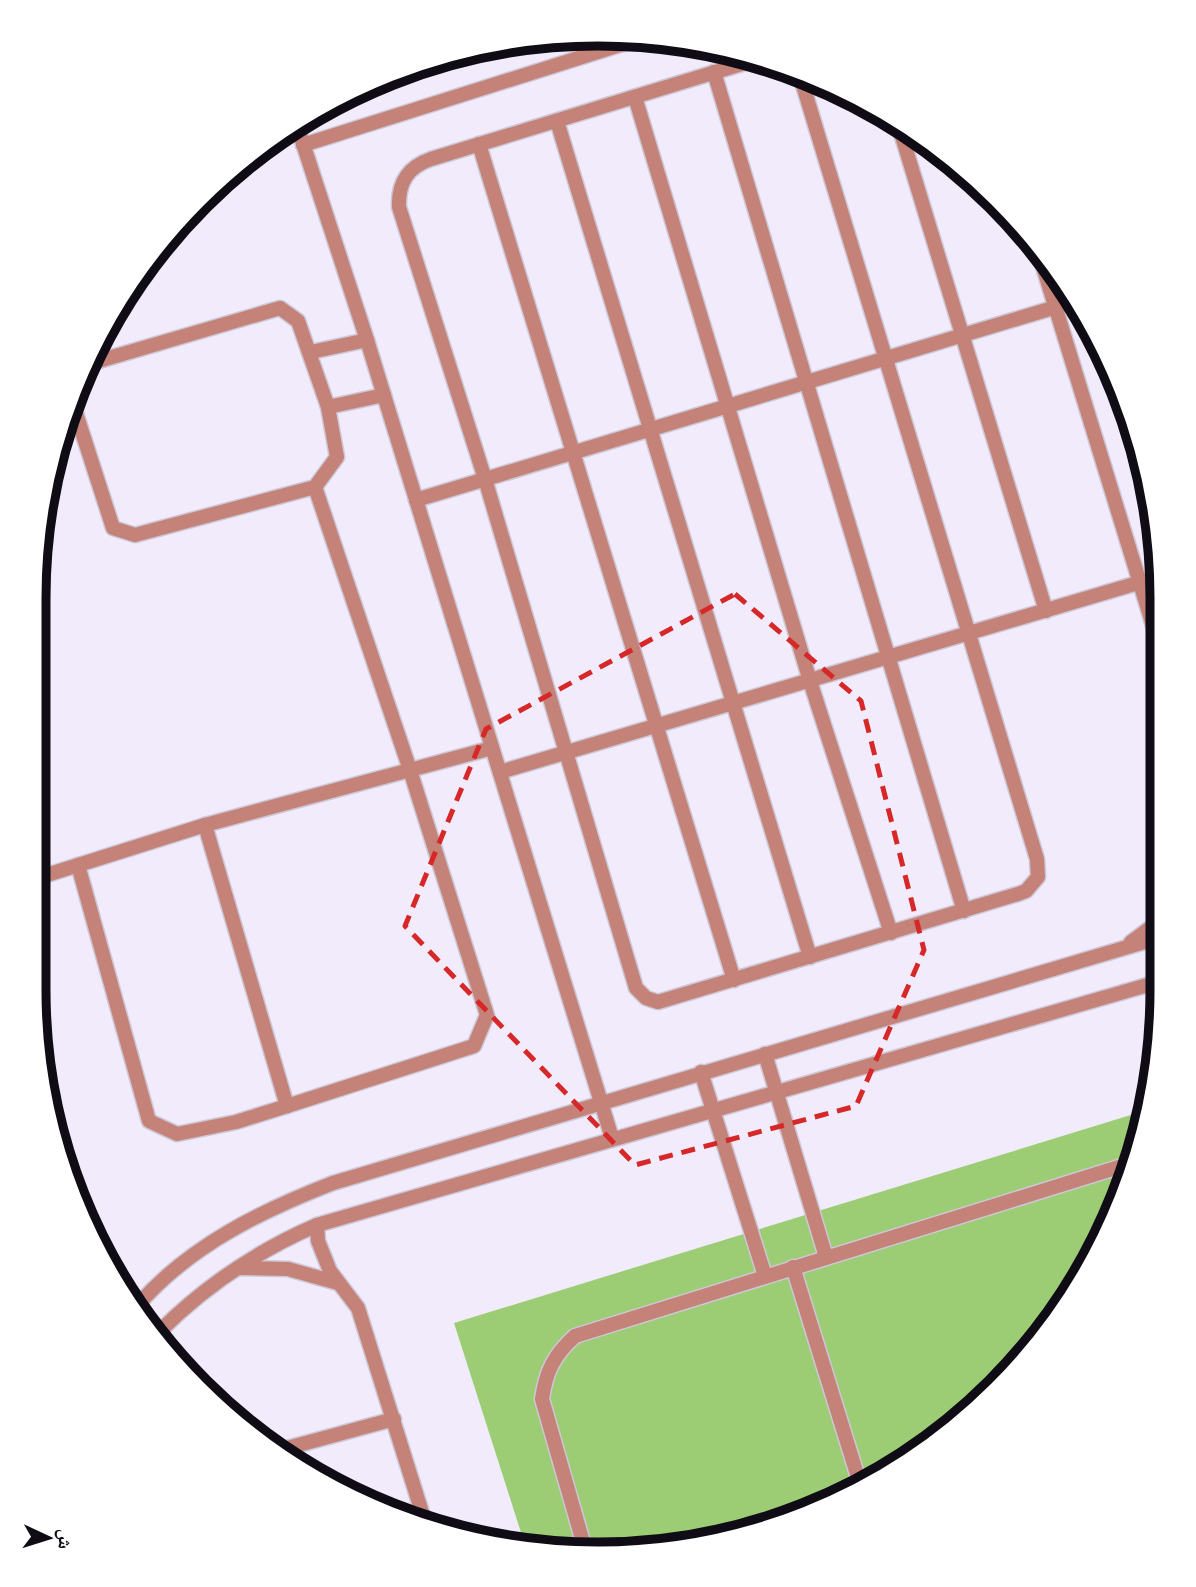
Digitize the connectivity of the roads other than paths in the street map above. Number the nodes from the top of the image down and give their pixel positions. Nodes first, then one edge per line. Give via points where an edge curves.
1 (615, 46) edge
2 (741, 64) edge
3 (714, 72) junction
4 (803, 86) edge
5 (635, 97) junction
6 (557, 121) junction
7 (300, 134) edge
8 (902, 137) edge
9 (303, 145) junction
10 (479, 145) junction
11 (1046, 276) edge
12 (1065, 304) edge
13 (1056, 307) junction
14 (962, 336) junction
15 (367, 340) junction
16 (311, 352) junction
17 (884, 359) junction
18 (99, 361) edge
19 (805, 384) junction
20 (384, 395) junction
21 (328, 407) junction
22 (729, 407) junction
23 (77, 416) edge
24 (650, 430) junction
25 (572, 453) junction
26 (485, 479) junction
27 (315, 487) junction
28 (416, 500) junction
29 (1150, 579) edge
30 (1140, 582) junction
31 (1046, 611) junction
32 (1151, 619) edge
33 (967, 634) junction
34 (889, 657) junction
35 (810, 681) junction
36 (735, 704) junction
37 (659, 726) junction
38 (492, 748) junction
39 (567, 754) junction
40 (410, 770) junction
41 (500, 772) junction
42 (205, 825) junction
43 (78, 865) junction
44 (45, 876) edge
45 (964, 911) junction
46 (1151, 927) edge
47 (891, 933) junction
48 (1151, 940) edge
49 (1115, 951) junction
50 (810, 957) junction
51 (734, 980) junction
52 (1151, 984) edge
53 (765, 1054) junction
54 (701, 1072) junction
55 (776, 1092) junction
56 (601, 1103) junction
57 (287, 1106) junction
58 (713, 1110) junction
59 (612, 1138) junction
60 (1121, 1166) edge
61 (317, 1225) junction
62 (826, 1257) junction
63 (793, 1267) junction
64 (235, 1268) junction
65 (765, 1276) junction
66 (340, 1284) junction
67 (143, 1301) edge
68 (163, 1328) edge
69 (394, 1419) junction
70 (290, 1447) edge
71 (858, 1476) edge
72 (422, 1513) edge
73 (583, 1541) edge

1 - 9 lane
2 - 3 lane
3 - 5 lane
3 - 19 lane
4 - 17 lane
5 - 6 lane
5 - 22 lane
6 - 10 lane
6 - 24 lane
7 - 9 lane
8 - 14 lane
9 - 15 lane
10 - 25 lane
10 - 26 lane via 419,163 398,194
11 - 13 lane
12 - 13 lane
13 - 14 lane
13 - 30 lane
14 - 17 lane
14 - 31 lane
15 - 16 lane
15 - 20 lane
16 - 18 lane via 298,321 280,308
16 - 21 lane
17 - 19 lane
17 - 33 lane
19 - 22 lane
19 - 34 lane
20 - 21 lane
20 - 28 lane
21 - 27 lane via 337,457
22 - 24 lane
22 - 35 lane
23 - 27 lane via 113,528 135,536
24 - 25 lane
24 - 36 lane
25 - 26 lane
25 - 37 lane
26 - 28 lane
26 - 39 lane
27 - 40 lane
28 - 38 lane
29 - 30 lane
30 - 31 lane
30 - 32 lane
31 - 33 lane
33 - 34 lane
33 - 45 lane via 1039,868 1038,877 1026,891
34 - 35 lane
34 - 45 lane
35 - 36 lane
35 - 47 lane
36 - 37 lane
36 - 50 lane
37 - 39 lane
37 - 51 lane
38 - 40 lane
38 - 41 lane
39 - 41 lane
39 - 51 lane via 636,988 658,1002
40 - 42 lane
40 - 57 lane via 487,1015 474,1046
41 - 56 lane
42 - 43 lane
42 - 57 lane
43 - 44 lane
43 - 57 lane via 149,1121 177,1134
45 - 47 lane
46 - 49 lane
47 - 50 lane
48 - 49 lane
49 - 53 lane
50 - 51 lane
52 - 55 lane
53 - 54 lane
53 - 55 lane
54 - 56 lane
54 - 58 lane
55 - 58 lane
55 - 62 lane
56 - 59 lane
56 - 67 lane via 333,1183 265,1210 203,1247
58 - 59 lane
58 - 65 lane
59 - 61 lane
60 - 62 lane
61 - 64 lane
61 - 66 lane via 323,1256
62 - 63 lane
63 - 65 lane
63 - 71 lane
64 - 66 lane via 288,1269
64 - 68 lane
65 - 73 lane via 597,1327 575,1336 557,1352 545,1374 542,1399
66 - 69 lane via 359,1308
69 - 70 lane
69 - 72 lane

